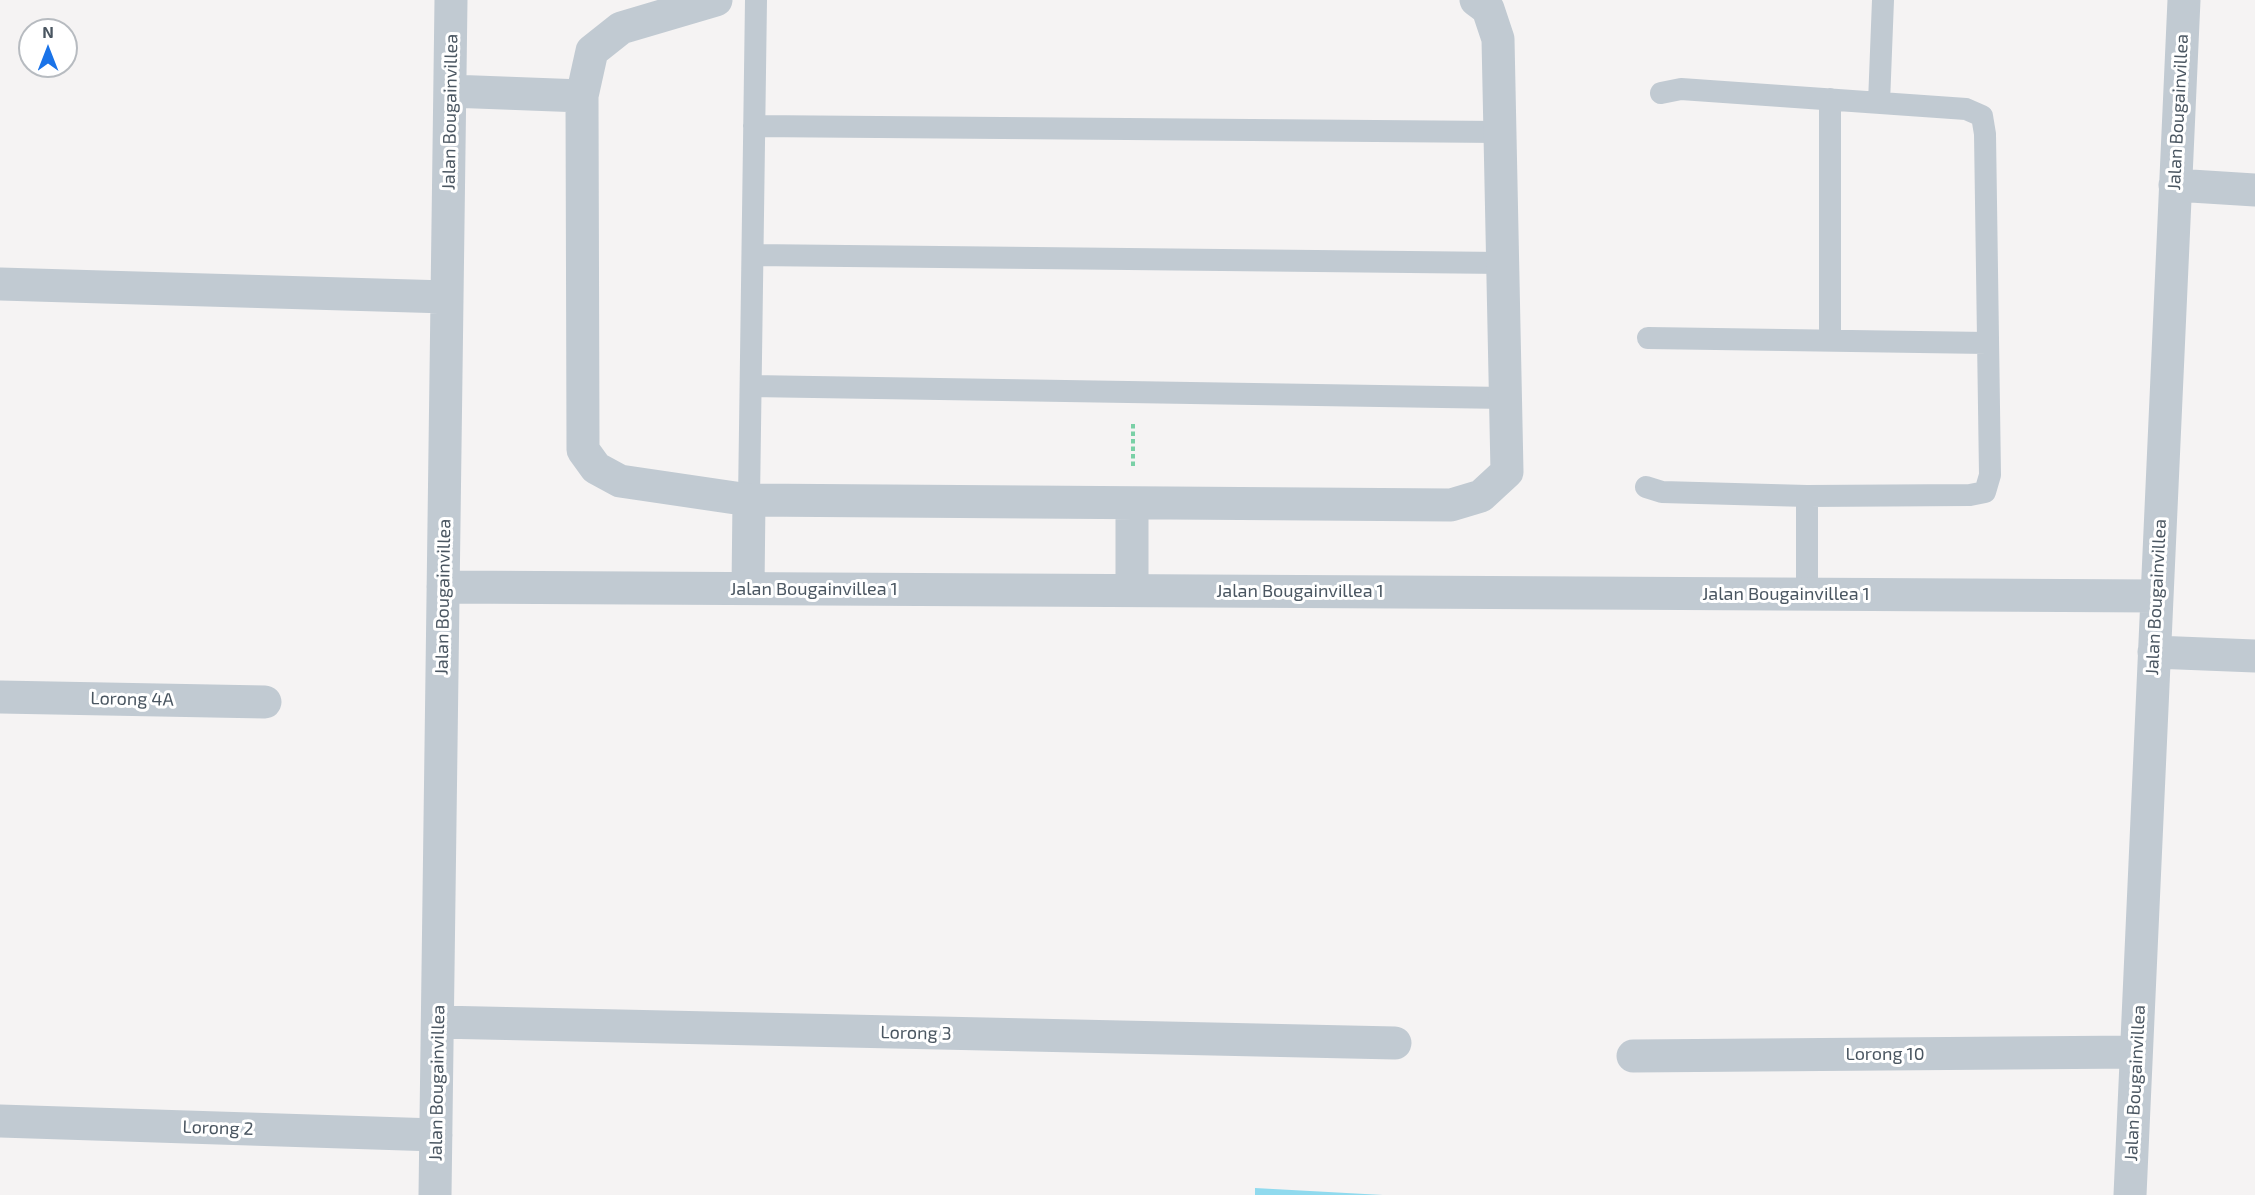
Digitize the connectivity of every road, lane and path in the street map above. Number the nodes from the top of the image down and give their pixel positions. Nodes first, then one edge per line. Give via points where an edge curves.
1 (451, 0) edge
2 (716, 0) edge
3 (756, 0) edge
4 (1476, 0) edge
5 (1883, 0) edge
6 (2184, 0) edge
7 (450, 92) junction
8 (1661, 93) dead end
9 (582, 96) junction
10 (1830, 99) junction
11 (1879, 103) junction
12 (754, 126) junction
13 (1500, 132) junction
14 (2175, 185) junction
15 (2255, 190) edge
16 (753, 255) junction
17 (1503, 262) junction
18 (0, 284) edge
19 (447, 297) junction
20 (1648, 338) dead end
21 (1830, 340) junction
22 (1987, 343) junction
23 (751, 386) junction
24 (1134, 392) junction
25 (1505, 398) junction
26 (1646, 487) dead end
27 (1807, 496) junction
28 (748, 500) junction
29 (1132, 504) junction
30 (443, 587) junction
31 (748, 588) junction
32 (1132, 590) junction
33 (1807, 594) junction
34 (2157, 596) junction
35 (2154, 652) junction
36 (2255, 656) edge
37 (0, 697) edge
38 (265, 702) dead end
39 (438, 1022) junction
40 (1395, 1043) dead end
41 (2136, 1052) junction
42 (1633, 1056) dead end
43 (0, 1121) edge
44 (436, 1135) junction
45 (435, 1195) edge
46 (2130, 1195) edge

1 - 7 street, Jalan Bougainvillea
2 - 9 street via 621,28 592,51
3 - 12 lane
4 - 13 street via 1488,9 1498,39
5 - 11 lane
6 - 14 street, Jalan Bougainvillea
7 - 9 street
7 - 19 street, Jalan Bougainvillea
8 - 10 lane via 1681,89
9 - 28 street via 583,450 596,468 620,481
10 - 11 lane
10 - 21 lane
11 - 22 lane via 1966,109 1983,116
12 - 13 lane
12 - 16 lane
13 - 17 street
14 - 15 street
14 - 34 street, Jalan Bougainvillea
16 - 17 lane
16 - 23 lane
17 - 25 street
18 - 19 street
19 - 30 street, Jalan Bougainvillea
20 - 21 lane
21 - 22 lane
22 - 27 lane via 1990,474 1985,492
23 - 24 lane
23 - 28 lane
24 - 25 lane
24 - 29 path
25 - 29 street via 1508,472 1481,496 1450,506
26 - 27 lane via 1662,492
27 - 33 lane
28 - 29 street
28 - 31 street
29 - 32 street
30 - 31 street, Jalan Bougainvillea 1
30 - 39 street, Jalan Bougainvillea
31 - 32 street, Jalan Bougainvillea 1
32 - 33 street, Jalan Bougainvillea 1
33 - 34 street, Jalan Bougainvillea 1
34 - 35 street, Jalan Bougainvillea
35 - 36 street
35 - 41 street, Jalan Bougainvillea
37 - 38 street, Lorong 4A
39 - 40 street, Lorong 3
39 - 44 street, Jalan Bougainvillea
41 - 42 street, Lorong 10
41 - 46 street, Jalan Bougainvillea
43 - 44 street, Lorong 2
44 - 45 street, Jalan Bougainvillea

